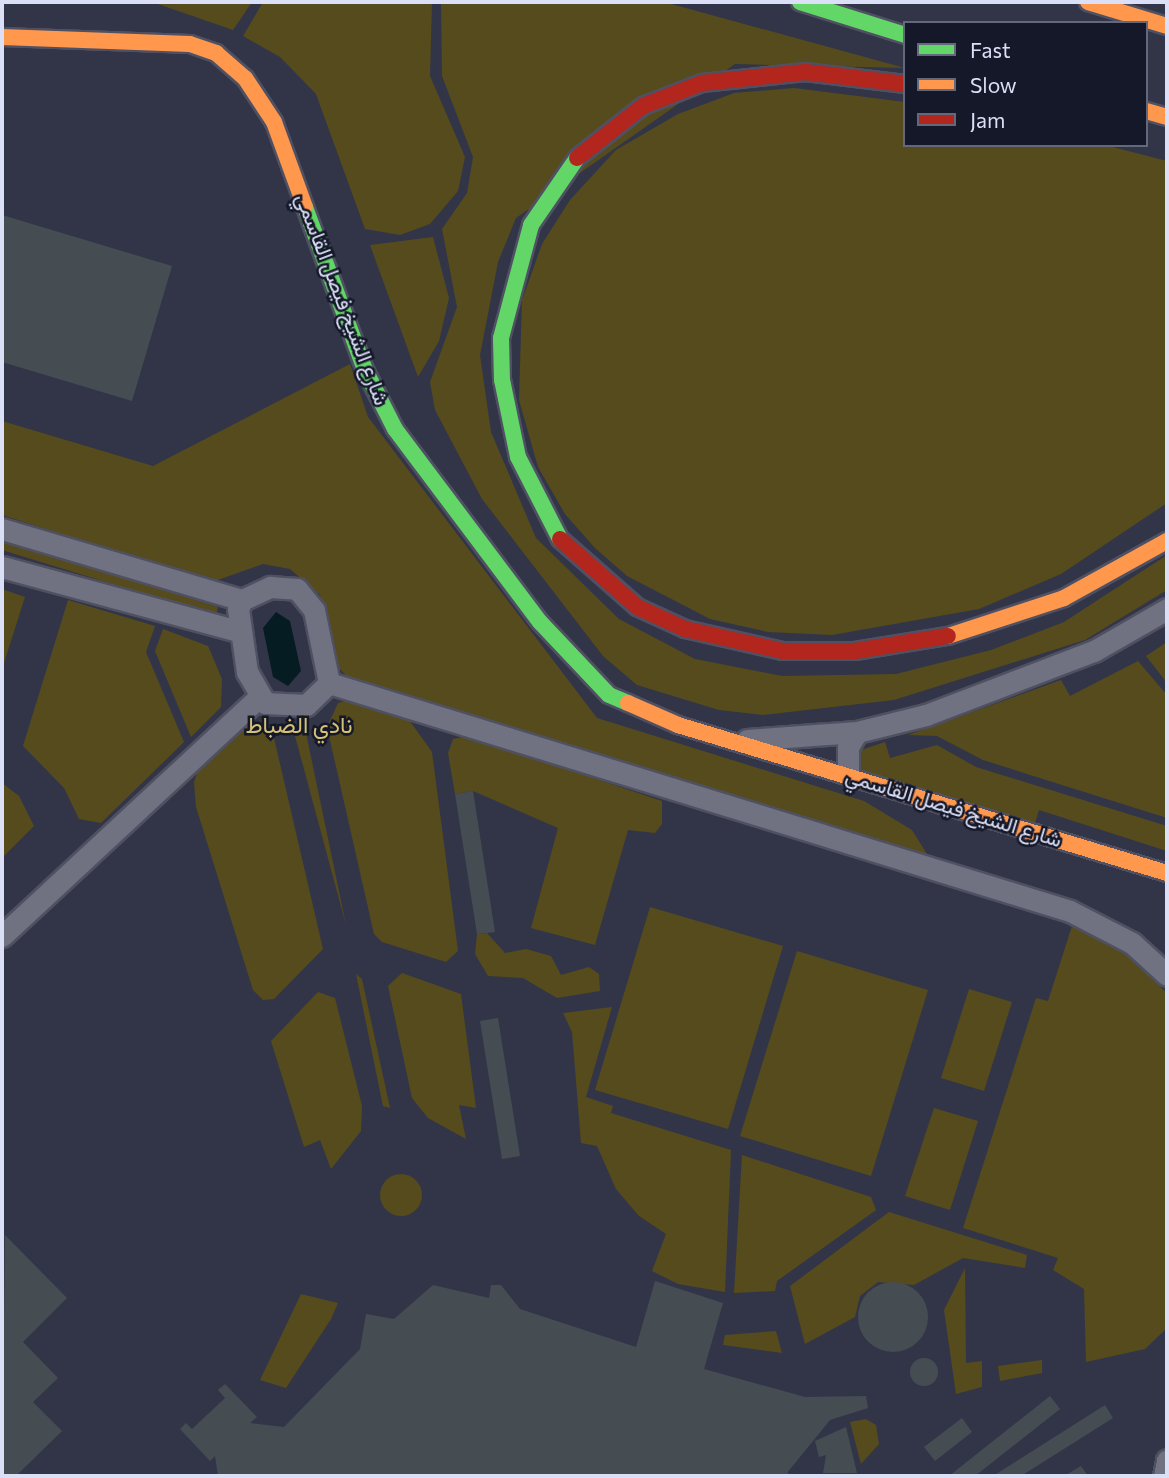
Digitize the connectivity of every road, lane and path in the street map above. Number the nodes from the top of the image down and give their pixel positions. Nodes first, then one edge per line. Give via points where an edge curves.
1 (800, 2) edge
2 (1088, 2) edge
3 (1167, 26) edge
4 (903, 34) edge
5 (2, 37) edge
6 (903, 84) edge
7 (1148, 112) edge
8 (1167, 117) edge
9 (2, 528) edge
10 (1167, 541) edge
11 (2, 567) edge
12 (242, 600) junction
13 (1167, 609) edge
14 (237, 631) junction
15 (329, 683) junction
16 (258, 697) junction
17 (857, 732) junction
18 (740, 740) junction
19 (848, 774) junction
20 (1167, 873) edge
21 (2, 936) edge
22 (1167, 975) edge
23 (1167, 1460) edge
24 (1164, 1476) edge

1 - 4 main road
2 - 3 main road
5 - 18 main road, شارع الشيخ فيصل القاسمي via 181,43 216,53 237,71 274,122 365,370 416,463 592,681 635,711
6 - 10 main road via 841,73 768,72 672,94 591,143 531,225 501,338 502,380 518,457 542,514 570,553 637,607 685,629 783,650 855,651 930,640 1019,618 1126,568
7 - 8 main road
9 - 12 street
11 - 14 street
12 - 14 street
12 - 15 street via 270,587 297,590 308,599 326,650
13 - 17 street, شارع الشيخ فيصل القاسمي via 1094,652 1010,686
14 - 16 street
15 - 16 street via 306,705 272,708
15 - 22 street via 1070,911 1132,943
16 - 21 street
17 - 18 street, شارع الشيخ فيصل القاسمي
17 - 19 street via 848,747
18 - 19 main road, شارع الشيخ فيصل القاسمي
19 - 20 main road, شارع الشيخ فيصل القاسمي
23 - 24 street

